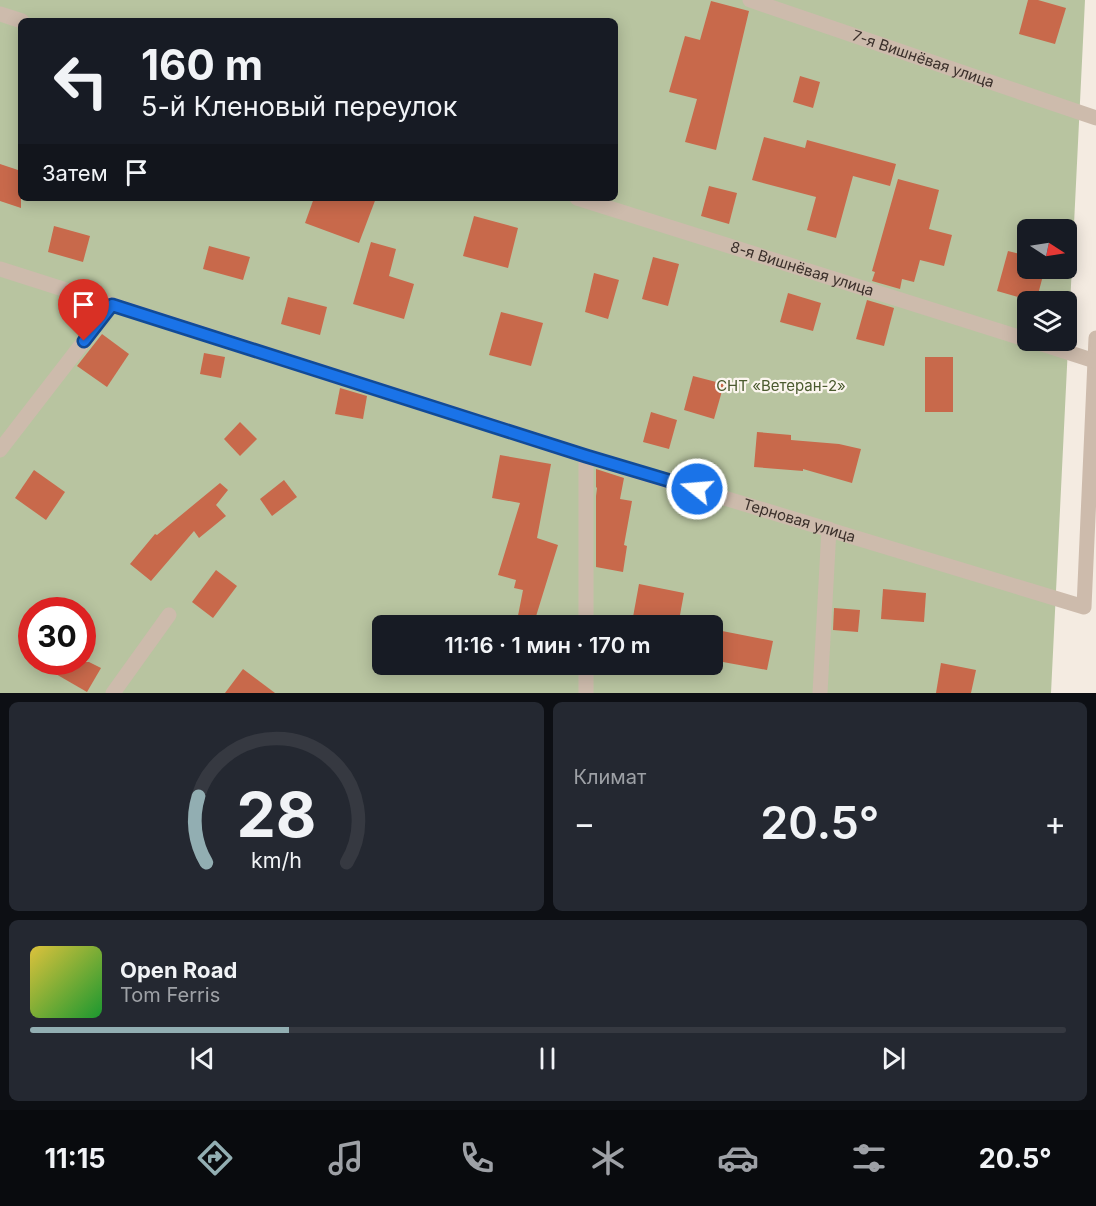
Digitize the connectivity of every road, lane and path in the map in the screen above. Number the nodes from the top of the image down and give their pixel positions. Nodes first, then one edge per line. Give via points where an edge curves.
1 (750, 0) edge
2 (0, 14) edge
3 (18, 20) edge
4 (1096, 118) edge
5 (587, 201) edge
6 (0, 269) edge
7 (112, 305) junction
8 (1017, 336) edge
9 (1096, 338) edge
10 (1064, 351) edge
11 (1095, 361) edge
12 (1095, 395) edge
13 (0, 450) edge
14 (586, 456) junction
15 (829, 529) junction
16 (169, 615) dead end
17 (586, 615) edge
18 (586, 675) edge
19 (113, 693) edge
20 (586, 693) edge
21 (820, 693) edge

1 - 4 street, 7-я Вишнёвая улица
2 - 3 street
5 - 8 street, 8-я Вишнёвая улица
6 - 7 street, Терновая улица
7 - 13 street
7 - 14 street, Терновая улица
9 - 11 street
10 - 11 street, 8-я Вишнёвая улица
11 - 12 street
12 - 15 street, Терновая улица via 1084,607
14 - 15 street, Терновая улица
14 - 17 street
15 - 21 street
16 - 19 street
18 - 20 street

